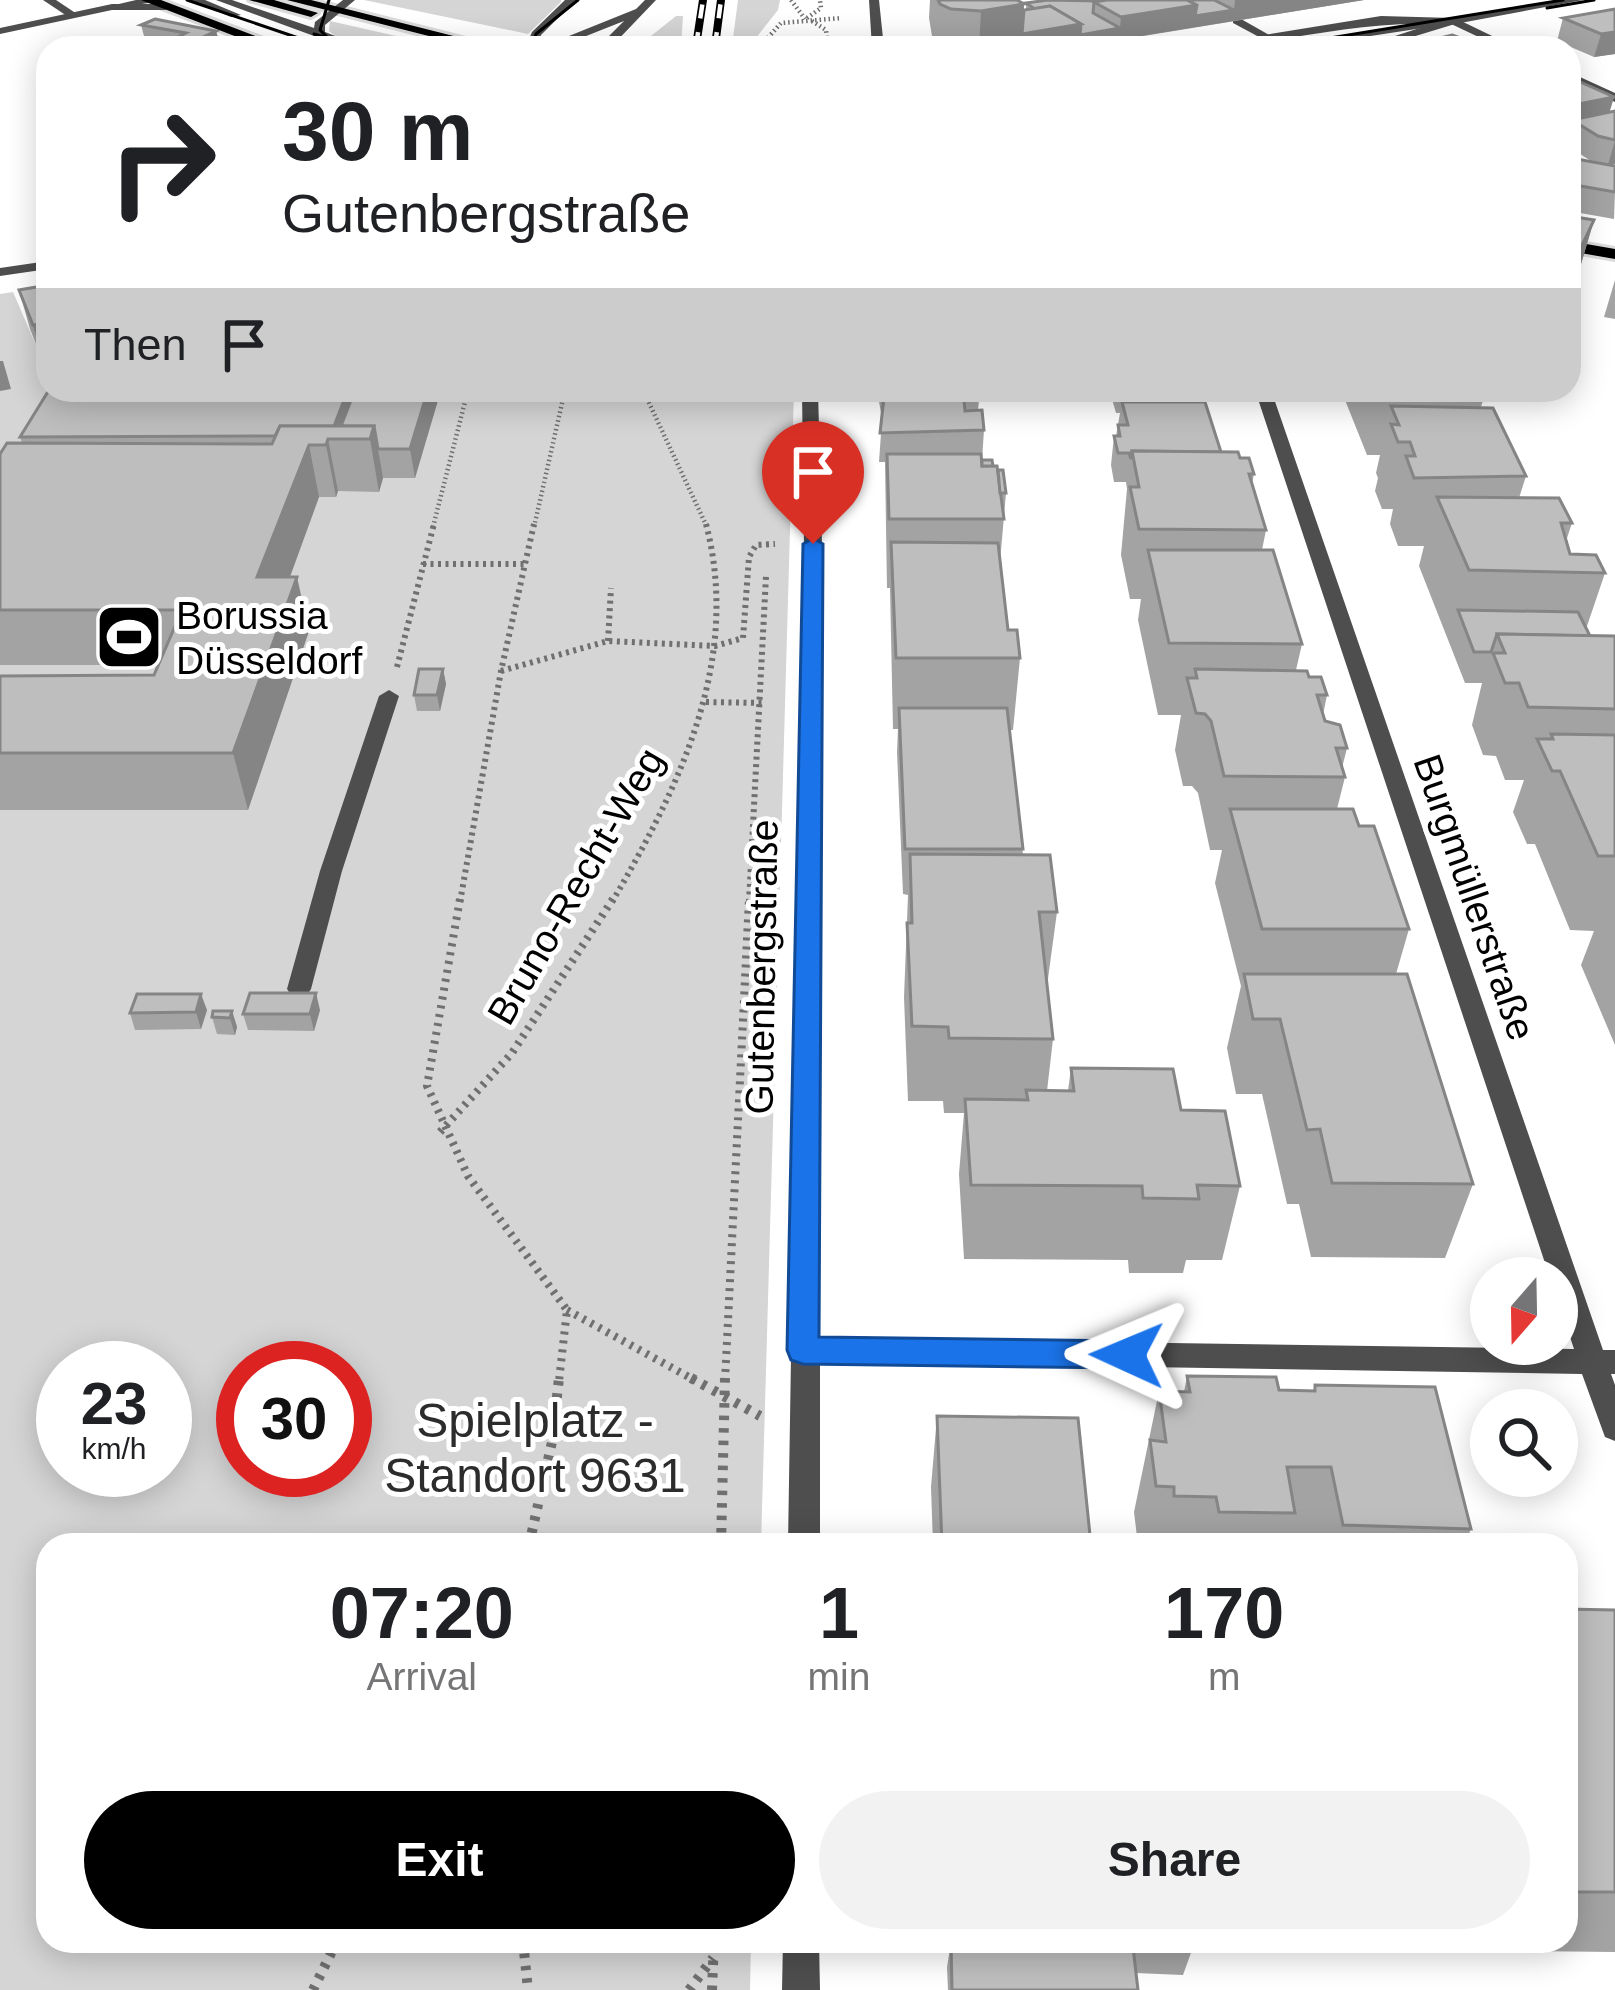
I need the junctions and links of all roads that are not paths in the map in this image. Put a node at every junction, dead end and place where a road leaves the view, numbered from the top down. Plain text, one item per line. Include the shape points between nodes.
1 (182, 0) edge
2 (195, 0) edge
3 (256, 0) edge
4 (294, 0) edge
5 (350, 0) edge
6 (571, 0) edge
7 (651, 0) edge
8 (874, 0) edge
9 (1527, 0) edge
10 (1578, 0) edge
11 (158, 2) edge
12 (52, 3) edge
13 (219, 4) edge
14 (1541, 6) junction
15 (71, 7) edge
16 (635, 12) junction
17 (330, 13) junction
18 (1237, 21) edge
19 (1454, 21) junction
20 (0, 28) edge
21 (248, 36) edge
22 (304, 36) edge
23 (320, 36) joint
24 (442, 36) edge
25 (535, 36) edge
26 (584, 36) edge
27 (614, 36) edge
28 (877, 36) edge
29 (1258, 36) edge
30 (1320, 36) edge
31 (1371, 36) edge
32 (1404, 36) edge
33 (1485, 36) edge
34 (1581, 82) edge
35 (1615, 98) edge
36 (1581, 248) edge
37 (1615, 254) edge
38 (36, 267) edge
39 (0, 272) edge
40 (810, 402) edge
41 (1267, 402) edge
42 (389, 696) road end
43 (299, 989) edge
44 (803, 1350) junction
45 (1603, 1362) edge
46 (1615, 1428) edge
47 (804, 1533) edge
48 (801, 1953) edge
49 (801, 1990) edge

1 - 13 street
2 - 13 street
3 - 17 main road
4 - 17 main road
5 - 17 street
6 - 25 street
7 - 16 street
8 - 28 street
9 - 14 street
10 - 14 street
11 - 15 street
11 - 21 main road
12 - 15 street
12 - 20 street
13 - 22 street
13 - 23 street
14 - 19 street
15 - 20 street
16 - 26 street
16 - 27 street
17 - 23 street
17 - 24 main road
18 - 29 street
19 - 30 street
19 - 31 street
19 - 32 street
19 - 33 street
34 - 35 street
36 - 37 main road
38 - 39 street
40 - 44 street, Gutenbergstraße
41 - 45 street, Burgmüllerstraße
42 - 43 street
44 - 45 street
44 - 47 street, Gutenbergstraße
45 - 46 street, Burgmüllerstraße
48 - 49 street

